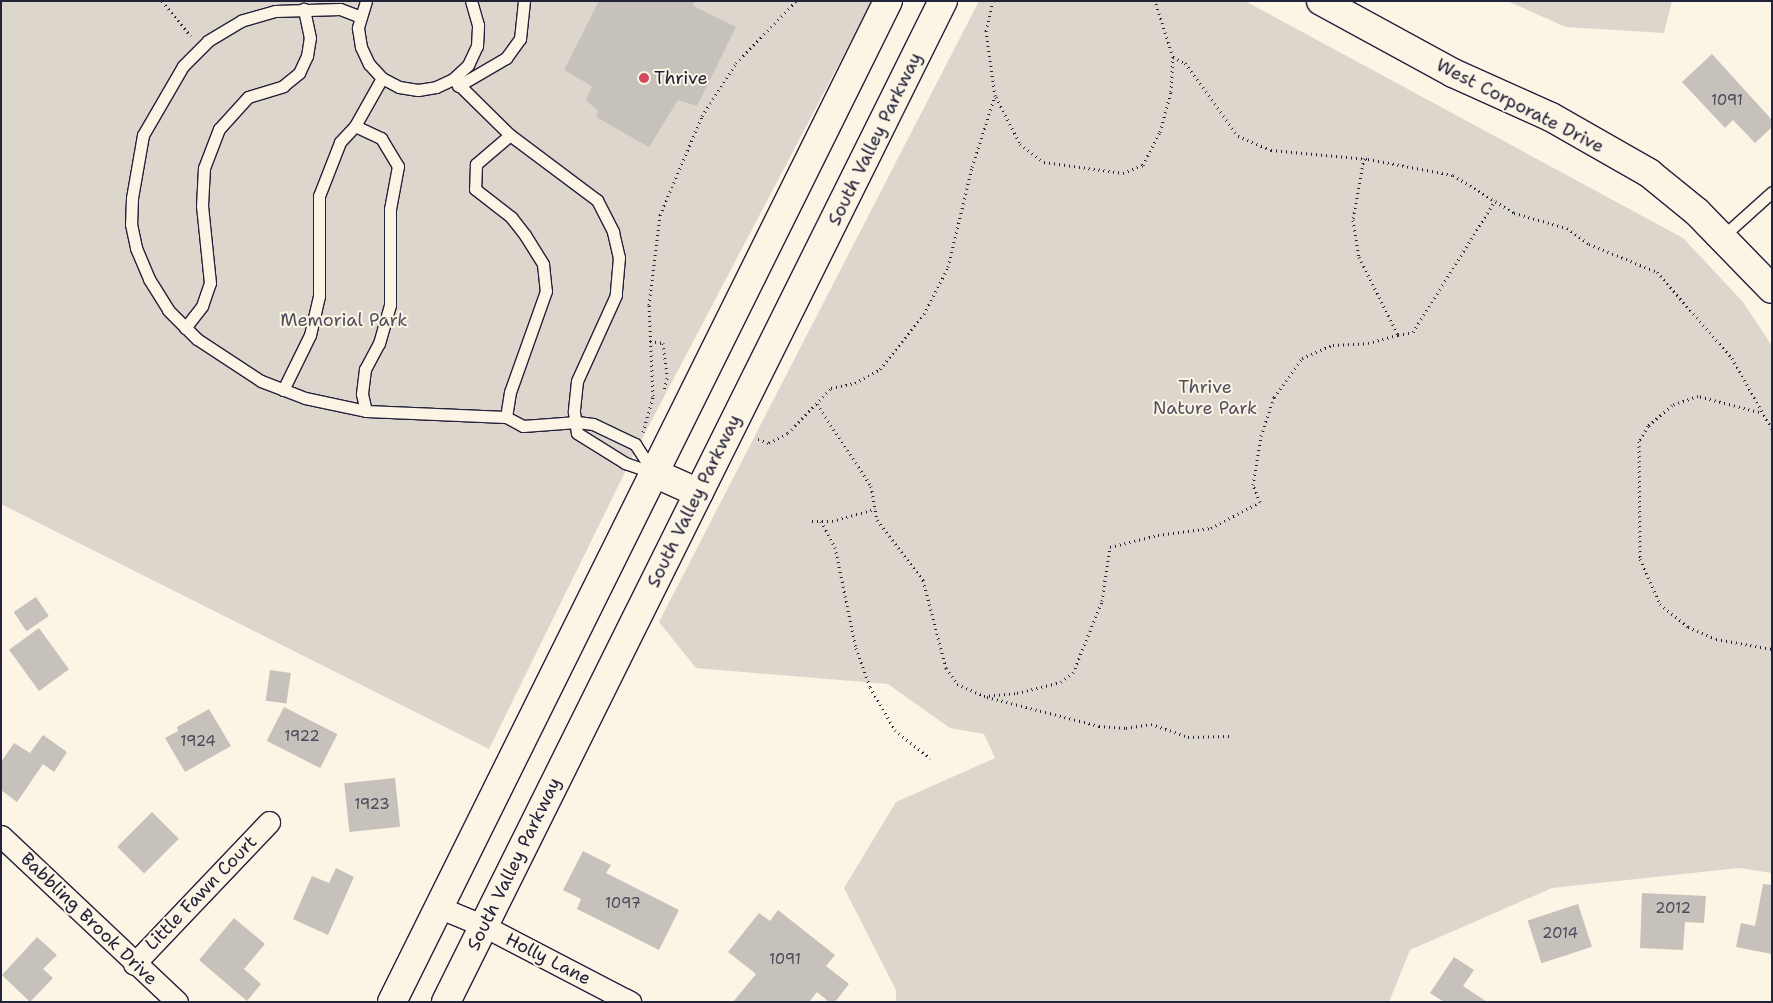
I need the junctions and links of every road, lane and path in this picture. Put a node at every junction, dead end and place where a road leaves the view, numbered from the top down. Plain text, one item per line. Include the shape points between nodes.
1 (162, 1) edge
2 (366, 1) edge
3 (471, 1) edge
4 (524, 1) edge
5 (796, 1) edge
6 (888, 1) edge
7 (943, 1) edge
8 (993, 1) edge
9 (1155, 1) edge
10 (1321, 1) edge
11 (304, 9) junction
12 (361, 16) junction
13 (201, 48) junction
14 (1173, 58) junction
15 (382, 78) junction
16 (456, 82) junction
17 (995, 96) junction
18 (355, 126) junction
19 (510, 135) junction
20 (1364, 158) junction
21 (1772, 192) edge
22 (1495, 201) junction
23 (1722, 237) junction
24 (1772, 289) edge
25 (185, 328) junction
26 (1398, 335) junction
27 (650, 341) junction
28 (284, 390) junction
29 (664, 391) dead end
30 (817, 404) junction
31 (366, 411) junction
32 (1760, 412) junction
33 (506, 417) junction
34 (577, 422) junction
35 (1772, 429) edge
36 (641, 437) dead end
37 (758, 438) dead end
38 (654, 473) junction
39 (699, 493) junction
40 (875, 509) junction
41 (812, 521) dead end
42 (821, 521) junction
43 (1772, 648) edge
44 (984, 696) junction
45 (1229, 736) dead end
46 (930, 758) dead end
47 (269, 822) dead end
48 (1, 836) edge
49 (438, 907) junction
50 (484, 926) junction
51 (134, 964) junction
52 (178, 1002) edge
53 (392, 1002) edge
54 (446, 1002) edge
55 (630, 1002) edge

1 - 13 path
2 - 12 lane
3 - 16 lane via 478,25 477,46
4 - 16 lane via 520,39 506,58
5 - 27 path via 736,63 702,116 680,165 660,215 652,267
6 - 38 main road
7 - 39 main road, South Valley Parkway
8 - 17 path via 986,31
9 - 14 path
10 - 23 main road, West Corporate Drive via 1453,73 1551,117 1649,173
11 - 12 lane via 340,9
11 - 13 lane via 275,11 241,21
11 - 25 lane via 310,38 307,56 299,73 283,86 248,97 219,128 204,168 202,206 210,283 202,306
12 - 15 lane via 361,47 369,64
13 - 25 lane via 183,66 143,135 132,198 131,224 136,248 168,310
14 - 17 path via 1168,105 1151,153 1143,165 1123,173 1044,162 1020,144
14 - 20 path via 1185,63 1238,136 1271,150
15 - 16 lane via 399,87 418,90
15 - 18 lane
16 - 19 lane
17 - 30 path via 981,136 948,267 924,314 880,369 855,383 831,388
18 - 28 lane via 340,142 319,196 319,296 310,335
18 - 31 lane via 381,138 398,166 390,209 390,305 380,343 365,369 362,394
19 - 33 lane via 476,164 475,189 511,217 526,235 543,264 546,291 510,392
19 - 34 lane via 597,200 613,232 619,257 616,295 577,381 574,412
20 - 22 path via 1453,175
20 - 26 path via 1353,220 1359,257
21 - 23 lane
22 - 26 path via 1413,332
22 - 32 path via 1514,213 1567,228 1590,244 1656,272 1732,358
23 - 24 main road, West Corporate Drive
25 - 28 lane via 261,381
26 - 44 path via 1368,343 1333,345 1302,358 1274,397 1261,436 1253,485 1260,502 1212,528 1158,535 1110,547 1102,601 1073,673 1061,682 1017,693
27 - 29 path via 663,343 667,378
27 - 36 path via 653,396
28 - 31 lane
30 - 37 path via 788,433 769,443
30 - 40 path via 871,486
31 - 33 lane
32 - 35 path
32 - 43 path via 1698,396 1672,405 1648,426 1639,441 1640,558 1660,604 1688,627 1716,639
33 - 34 lane via 523,426
34 - 38 lane via 592,424 635,444
34 - 38 lane via 577,433 587,441 625,464
38 - 39 main road
38 - 49 main road
39 - 50 main road, South Valley Parkway
40 - 42 path via 859,516
40 - 44 path via 877,520 923,580 946,668 957,684
41 - 42 path
42 - 46 path via 835,547 856,648 870,687 895,730
44 - 45 path via 1099,726 1126,728 1151,724 1188,737
47 - 51 street, Little Fawn Court
48 - 51 street, Babbling Brook Drive
49 - 50 street, Holly Lane
49 - 53 main road
50 - 54 main road, South Valley Parkway
50 - 55 street, Holly Lane
51 - 52 street, Babbling Brook Drive

